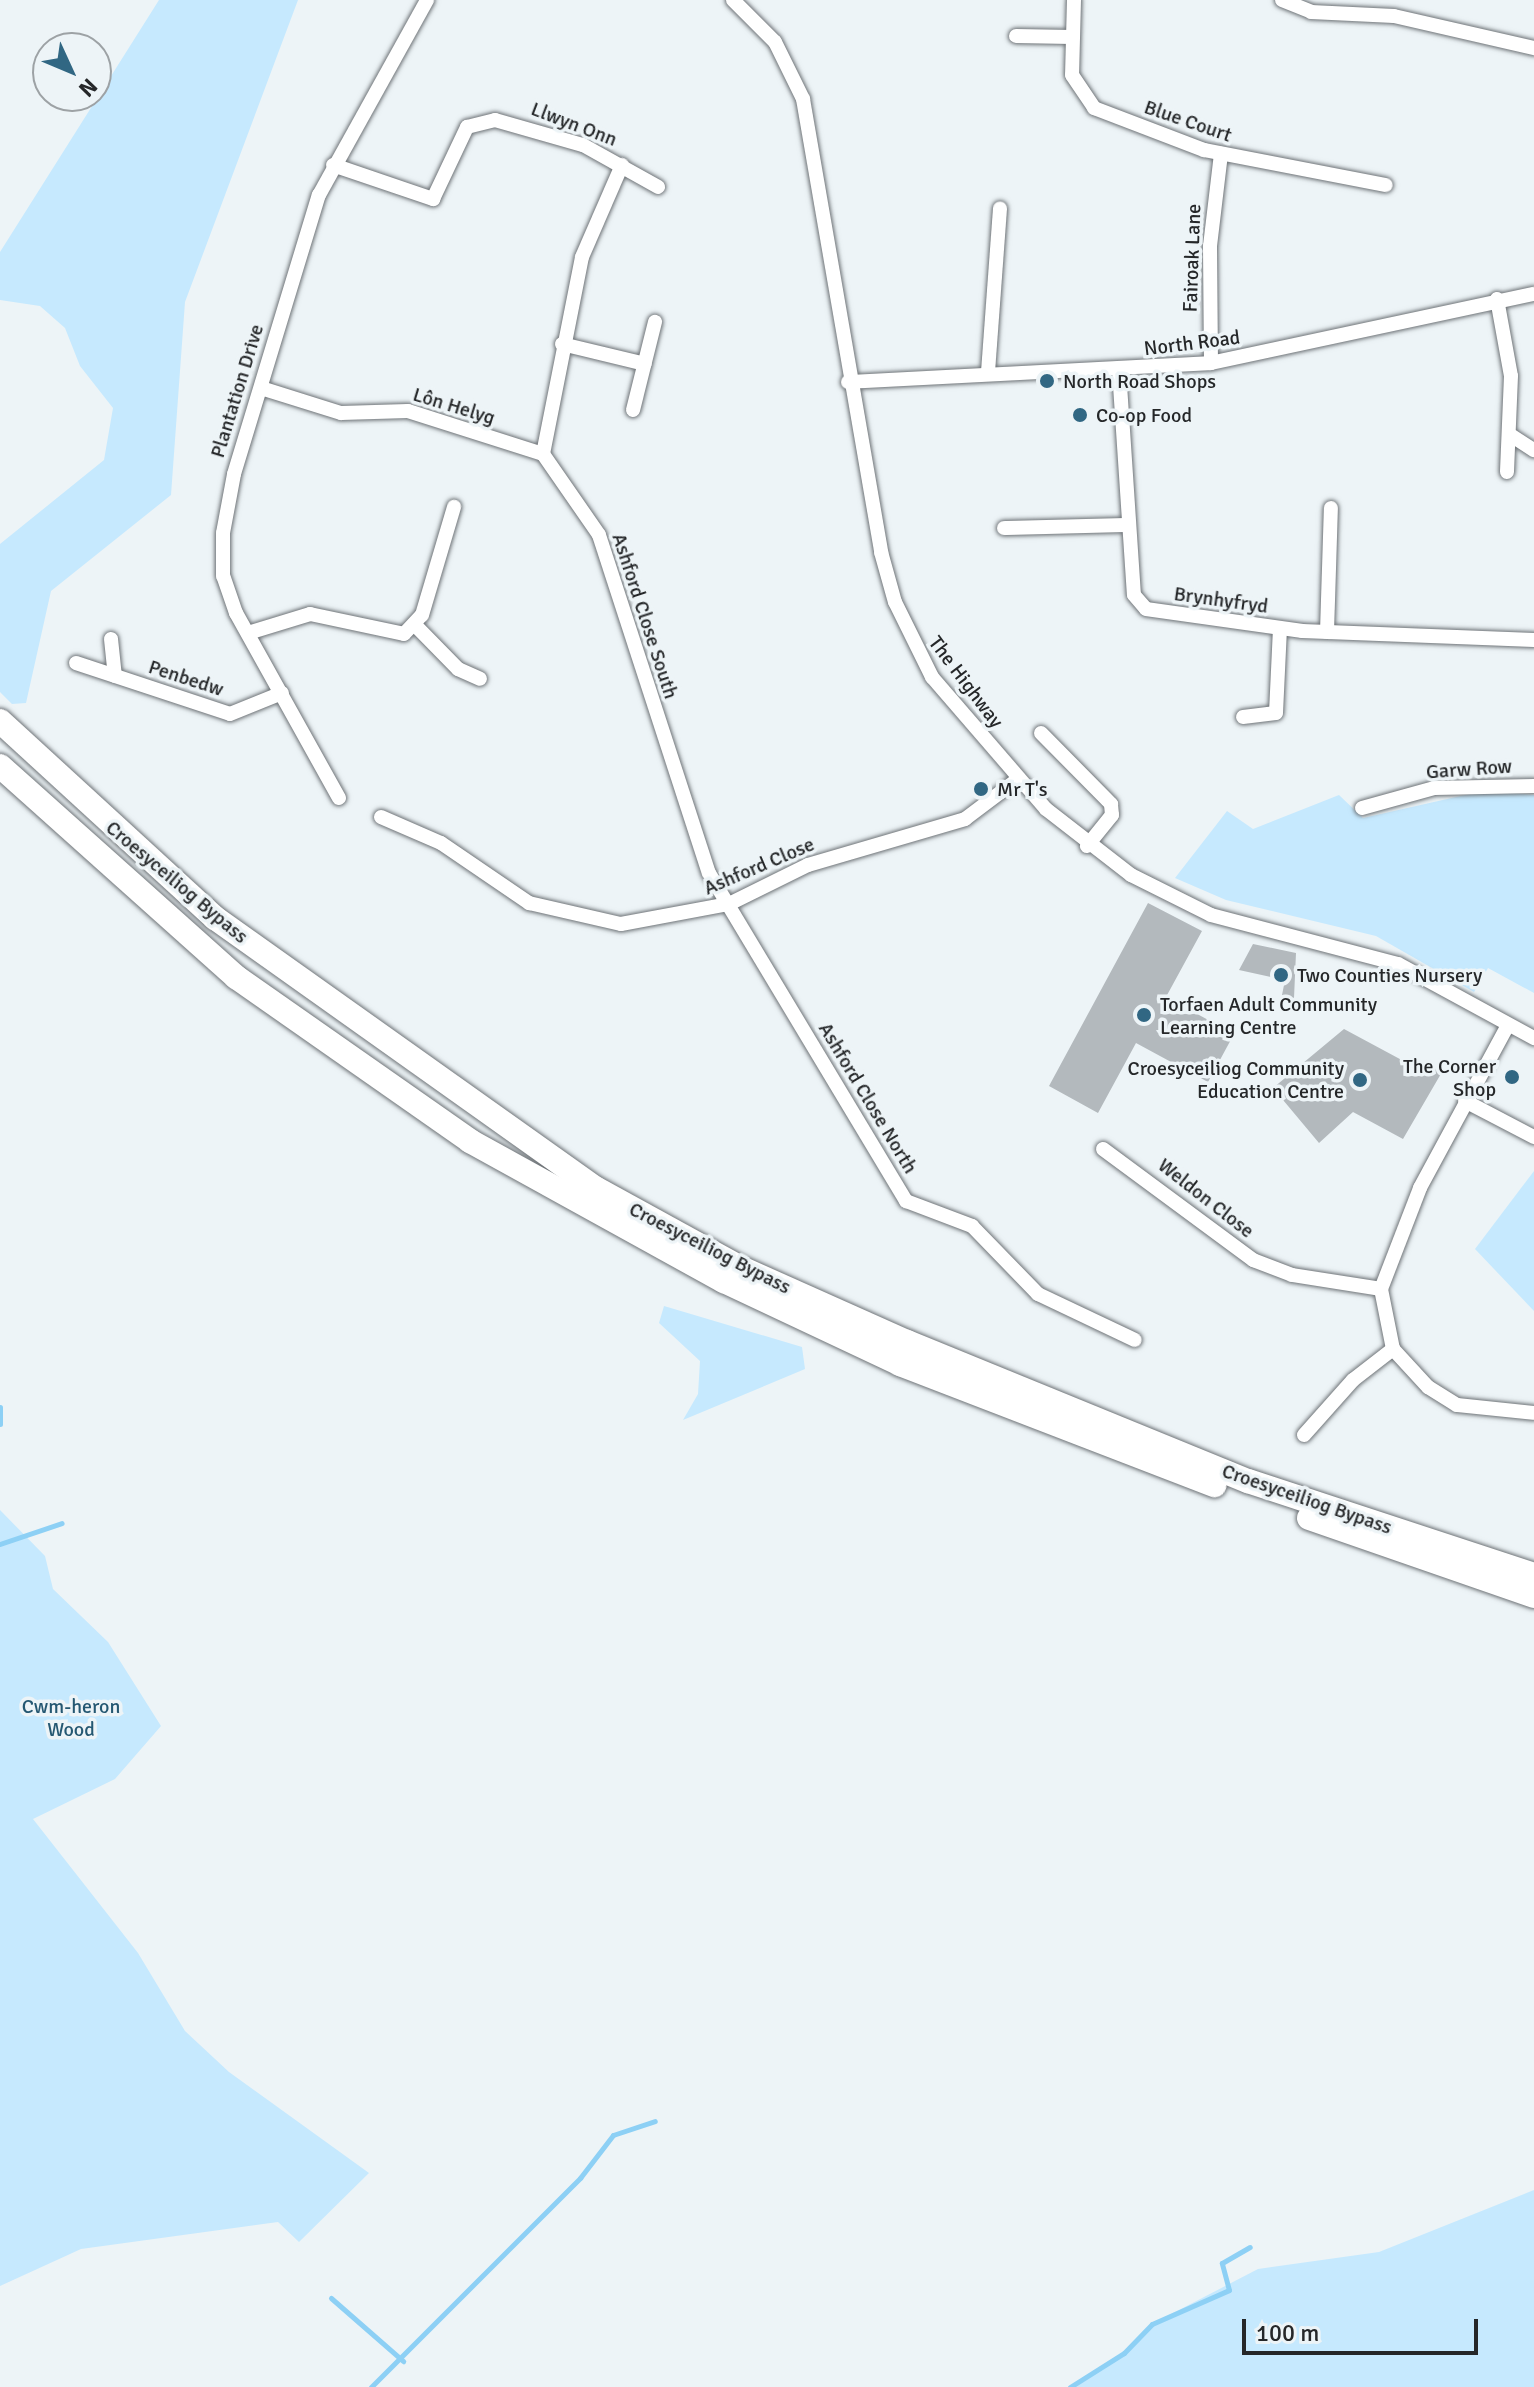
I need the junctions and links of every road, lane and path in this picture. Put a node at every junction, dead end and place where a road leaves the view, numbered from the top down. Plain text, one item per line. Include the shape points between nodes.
1 (427, 0) edge
2 (733, 0) edge
3 (1074, 0) edge
4 (1282, 0) edge
5 (1016, 36) dead end
6 (1072, 37) junction
7 (1534, 48) edge
8 (1221, 154) junction
9 (333, 165) junction
10 (622, 165) junction
11 (1386, 185) dead end
12 (658, 187) dead end
13 (1000, 208) dead end
14 (1534, 294) edge
15 (1497, 299) junction
16 (655, 322) dead end
17 (562, 344) junction
18 (1211, 363) junction
19 (645, 364) junction
20 (1119, 370) junction
21 (988, 372) junction
22 (848, 382) junction
23 (261, 388) junction
24 (633, 410) dead end
25 (1509, 434) junction
26 (1534, 450) edge
27 (543, 454) junction
28 (1507, 472) dead end
29 (454, 507) dead end
30 (1331, 508) dead end
31 (1128, 525) junction
32 (1004, 528) dead end
33 (414, 624) junction
34 (1280, 629) junction
35 (1327, 632) junction
36 (248, 633) junction
37 (111, 639) dead end
38 (1534, 640) edge
39 (76, 663) dead end
40 (115, 676) junction
41 (480, 679) dead end
42 (282, 693) junction
43 (1243, 717) dead end
44 (0, 721) edge
45 (1041, 733) dead end
46 (0, 766) edge
47 (1018, 779) junction
48 (1534, 786) edge
49 (339, 798) dead end
50 (1362, 808) dead end
51 (381, 817) dead end
52 (1087, 846) junction
53 (729, 904) junction
54 (1508, 1025) junction
55 (1534, 1038) edge
56 (1465, 1101) junction
57 (1534, 1137) edge
58 (1103, 1149) dead end
59 (1381, 1289) junction
60 (1135, 1340) dead end
61 (1393, 1349) junction
62 (1534, 1413) edge
63 (1304, 1435) dead end
64 (1534, 1575) edge
65 (1534, 1596) edge

1 - 9 street, Plantation Drive
2 - 22 street, The Highway via 775,42 803,99
3 - 6 street, Blue Court
4 - 7 street via 1311,12 1394,16
5 - 6 street
6 - 8 street, Blue Court via 1072,75 1082,100
8 - 11 street, Blue Court
8 - 18 street, Fairoak Lane via 1210,246
9 - 10 street, Llwyn Onn via 433,199 467,127 484,119 523,124
9 - 23 street, Plantation Drive via 308,222
10 - 12 street, Llwyn Onn
10 - 17 street via 594,217
13 - 21 street
14 - 15 street, North Road
15 - 18 street, North Road
15 - 25 street via 1510,359
16 - 19 street
17 - 19 street
17 - 27 street
18 - 20 street, North Road
19 - 24 street
20 - 21 street, North Road
20 - 31 street, Brynhyfryd
21 - 22 street, North Road
22 - 47 street, The Highway via 881,552 912,644
23 - 27 street, Lôn Helyg via 341,413 408,411
23 - 36 street, Plantation Drive via 223,533 223,576
25 - 26 street
25 - 28 street
27 - 53 street, Ashford Close South via 599,535 699,848
29 - 33 street
30 - 35 street
31 - 32 street
31 - 34 street, Brynhyfryd via 1134,595 1146,609
33 - 36 street via 404,634 310,614
33 - 41 street via 458,669
34 - 35 street, Brynhyfryd
34 - 43 street via 1276,713
35 - 38 street, Brynhyfryd
36 - 42 street, Plantation Drive
37 - 40 street
39 - 40 street, Penbedw
40 - 42 street, Penbedw via 230,714
42 - 49 street, Plantation Drive
44 - 64 highway, Croesyceiliog Bypass via 215,918 609,1196 739,1267 907,1342 1248,1481
45 - 52 street via 1111,804 1112,815
46 - 65 highway, Croesyceiliog Bypass via 137,893 350,1063 470,1141 724,1281 900,1364 1239,1494
47 - 52 street, The Highway
47 - 53 street, Ashford Close via 965,819 808,865
48 - 50 street, Garw Row via 1434,788
51 - 53 street, Ashford Close via 441,843 529,903 567,916 621,924
52 - 54 street, The Highway via 1175,900 1398,964
53 - 60 street, Ashford Close North via 906,1201 972,1226 1038,1294
54 - 55 street, The Highway
54 - 56 street
56 - 57 street
56 - 59 street via 1398,1235
58 - 59 street, Weldon Close via 1253,1260 1292,1275
59 - 61 street
61 - 62 street via 1457,1405
61 - 63 street via 1353,1380

